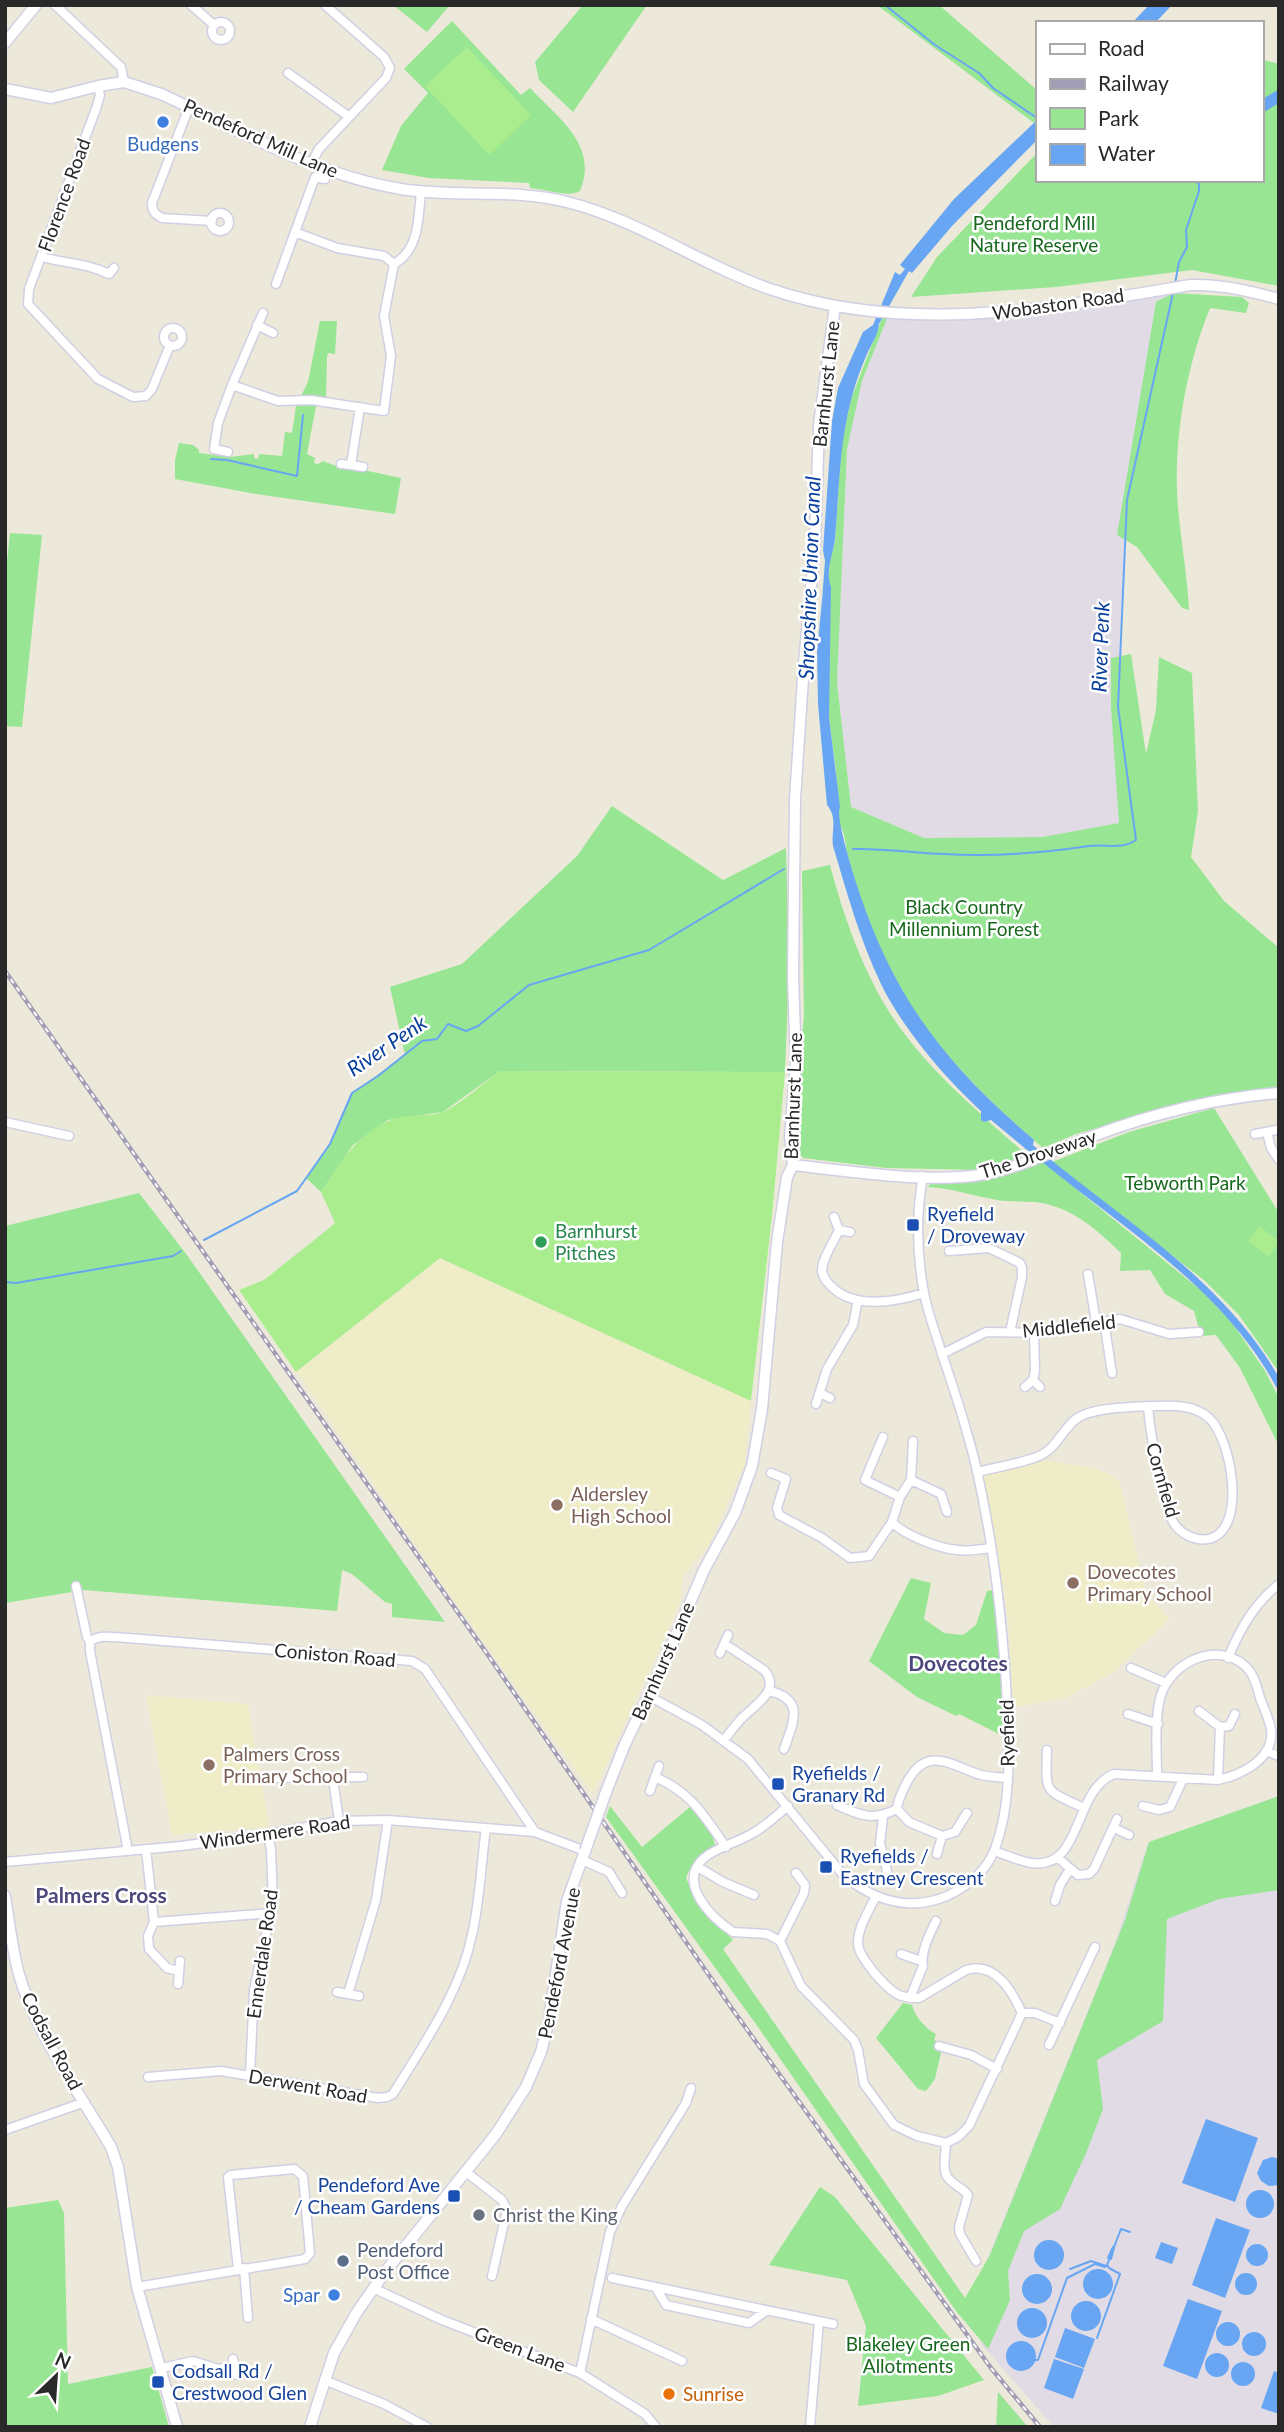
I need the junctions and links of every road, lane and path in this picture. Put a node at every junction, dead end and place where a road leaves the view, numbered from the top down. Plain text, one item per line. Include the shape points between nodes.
1 (36, 5) edge
2 (55, 5) edge
3 (191, 5) edge
4 (324, 5) edge
5 (214, 25) dead end
6 (5, 43) edge
7 (288, 73) dead end
8 (124, 82) junction
9 (98, 86) junction
10 (5, 89) edge
11 (189, 107) junction
12 (348, 116) junction
13 (311, 164) junction
14 (325, 179) dead end
15 (421, 192) junction
16 (212, 221) dead end
17 (295, 232) junction
18 (42, 257) junction
19 (394, 264) junction
20 (111, 275) dead end
21 (276, 284) dead end
22 (1279, 299) edge
23 (835, 306) junction
24 (263, 313) dead end
25 (257, 325) junction
26 (273, 333) dead end
27 (170, 345) dead end
28 (232, 385) junction
29 (360, 407) junction
30 (384, 411) junction
31 (394, 413) dead end
32 (204, 448) dead end
33 (214, 449) junction
34 (228, 452) dead end
35 (341, 464) dead end
36 (351, 465) junction
37 (363, 467) dead end
38 (1279, 1093) edge
39 (5, 1122) edge
40 (1255, 1134) dead end
41 (69, 1136) dead end
42 (1279, 1160) edge
43 (793, 1164) junction
44 (923, 1176) junction
45 (834, 1217) dead end
46 (839, 1230) junction
47 (849, 1232) dead end
48 (963, 1250) junction
49 (949, 1251) dead end
50 (965, 1260) dead end
51 (1088, 1273) dead end
52 (924, 1293) junction
53 (858, 1300) junction
54 (1100, 1322) junction
55 (1010, 1332) junction
56 (1199, 1332) dead end
57 (1034, 1333) junction
58 (942, 1354) junction
59 (1112, 1373) dead end
60 (1033, 1380) junction
61 (1025, 1387) dead end
62 (1040, 1387) dead end
63 (820, 1393) junction
64 (830, 1398) dead end
65 (816, 1404) dead end
66 (1148, 1406) junction
67 (883, 1437) dead end
68 (913, 1441) dead end
69 (977, 1472) junction
70 (771, 1473) dead end
71 (911, 1480) junction
72 (900, 1497) junction
73 (947, 1512) dead end
74 (892, 1522) junction
75 (991, 1548) junction
76 (1279, 1584) edge
77 (76, 1586) dead end
78 (728, 1635) dead end
79 (90, 1642) junction
80 (725, 1644) junction
81 (719, 1653) dead end
82 (1228, 1658) junction
83 (1131, 1668) dead end
84 (1166, 1683) junction
85 (769, 1691) junction
86 (649, 1696) junction
87 (1199, 1711) dead end
88 (1128, 1714) dead end
89 (1235, 1714) dead end
90 (1158, 1724) junction
91 (1220, 1727) junction
92 (724, 1740) junction
93 (784, 1749) dead end
94 (1047, 1750) dead end
95 (1266, 1751) junction
96 (1279, 1756) edge
97 (659, 1766) dead end
98 (1157, 1775) junction
99 (655, 1776) junction
100 (363, 1777) dead end
101 (273, 1778) dead end
102 (1008, 1778) junction
103 (332, 1779) junction
104 (1183, 1779) junction
105 (1217, 1780) junction
106 (650, 1791) dead end
107 (837, 1805) dead end
108 (1147, 1805) dead end
109 (788, 1806) junction
110 (1084, 1808) junction
111 (898, 1809) junction
112 (968, 1814) dead end
113 (883, 1816) junction
114 (1117, 1819) dead end
115 (339, 1821) junction
116 (388, 1821) junction
117 (486, 1828) junction
118 (1114, 1828) junction
119 (535, 1832) junction
120 (268, 1834) junction
121 (1129, 1835) dead end
122 (942, 1836) junction
123 (726, 1847) junction
124 (146, 1849) junction
125 (128, 1851) junction
126 (994, 1851) junction
127 (937, 1854) dead end
128 (583, 1855) junction
129 (1058, 1858) junction
130 (5, 1862) edge
131 (698, 1867) junction
132 (1070, 1870) junction
133 (796, 1872) dead end
134 (883, 1882) dead end
135 (622, 1893) dead end
136 (754, 1895) dead end
137 (5, 1896) edge
138 (876, 1896) junction
139 (1055, 1901) dead end
140 (272, 1913) junction
141 (936, 1921) dead end
142 (154, 1922) junction
143 (780, 1941) junction
144 (1095, 1947) dead end
145 (901, 1954) dead end
146 (921, 1961) junction
147 (178, 1984) dead end
148 (337, 1992) dead end
149 (348, 1994) junction
150 (359, 1996) dead end
151 (910, 1998) junction
152 (1022, 2013) junction
153 (1060, 2023) junction
154 (1049, 2045) dead end
155 (939, 2046) dead end
156 (998, 2069) junction
157 (250, 2075) junction
158 (148, 2077) dead end
159 (691, 2088) dead end
160 (85, 2102) junction
161 (5, 2130) edge
162 (946, 2143) junction
163 (466, 2172) junction
164 (976, 2260) dead end
165 (241, 2268) junction
166 (492, 2276) dead end
167 (612, 2278) dead end
168 (137, 2287) junction
169 (373, 2288) junction
170 (656, 2288) junction
171 (766, 2311) junction
172 (248, 2318) dead end
173 (591, 2319) junction
174 (819, 2322) junction
175 (833, 2324) dead end
176 (682, 2361) dead end
177 (235, 2366) dead end
178 (162, 2368) junction
179 (580, 2373) junction
180 (324, 2381) junction
181 (177, 2427) edge
182 (310, 2427) edge
183 (427, 2427) edge
184 (656, 2427) edge
185 (810, 2427) edge

1 - 6 street
2 - 8 street via 121,67
3 - 5 street
4 - 12 street via 384,57 390,68 386,78
7 - 12 street
8 - 9 street, Pendeford Mill Lane
8 - 11 street, Pendeford Mill Lane
9 - 10 street, Pendeford Mill Lane via 51,97
9 - 18 street, Florence Road via 97,106
11 - 13 street, Pendeford Mill Lane
11 - 16 street via 152,209 162,218
12 - 13 street
13 - 15 street, Pendeford Mill Lane via 359,180
14 - 17 street via 311,176
15 - 19 street via 415,239
15 - 23 street, Pendeford Mill Lane via 524,194 569,202 758,285
17 - 19 street via 337,248 384,256
17 - 21 street
18 - 20 street via 88,265
18 - 27 street, Florence Road via 28,304 99,379 142,397 152,389
19 - 30 street via 384,316 391,356
22 - 23 street, Wobaston Road via 1210,284 1004,313 962,315
23 - 43 street, Barnhurst Lane via 819,425 815,544 795,799
24 - 25 street
25 - 26 street
25 - 28 street
28 - 29 street via 278,401
28 - 33 street
29 - 30 street
29 - 36 street
30 - 31 street
32 - 33 street
33 - 34 street
35 - 36 street
36 - 37 street
38 - 44 street, The Droveway via 1164,1113 1030,1161 973,1176
39 - 41 street
40 - 42 street via 1272,1131 1271,1148
43 - 44 street, The Droveway
43 - 86 street, Barnhurst Lane via 777,1242 762,1409 752,1466 735,1513 700,1579
44 - 52 street, Ryefield via 919,1248
45 - 46 street
46 - 47 street
46 - 53 street via 824,1262 824,1277 835,1290
48 - 49 street
48 - 50 street
48 - 55 street via 989,1248 1020,1263 1022,1277
51 - 54 street
52 - 53 street via 884,1301
52 - 58 street, Ryefield
53 - 63 street via 853,1325 827,1369
54 - 56 street, Middlefield via 1131,1321 1170,1335
54 - 57 street, Middlefield
54 - 59 street
55 - 57 street, Middlefield
55 - 58 street, Middlefield via 984,1332
57 - 60 street
58 - 69 street, Ryefield
60 - 61 street
60 - 62 street
63 - 64 street
63 - 65 street
66 - 66 street, Cornfield via 1192,1408 1211,1419 1223,1440 1233,1508 1218,1535 1194,1538 1171,1519 1150,1438
66 - 69 street, Cornfield via 1082,1416 1040,1456
67 - 72 street via 865,1480
68 - 71 street
69 - 75 street, Ryefield
70 - 74 street via 786,1479 779,1515 850,1558 872,1553
71 - 72 street
71 - 73 street via 941,1493
72 - 74 street
74 - 75 street via 943,1548
75 - 102 street, Ryefield via 1000,1595
76 - 82 street via 1246,1620
77 - 79 street
78 - 80 street
79 - 119 street, Coniston Road via 96,1637 128,1638 412,1661 425,1669
79 - 125 street
80 - 81 street
80 - 85 street via 764,1670 770,1680
82 - 84 street via 1213,1655 1190,1661
82 - 95 street via 1242,1663 1254,1680 1271,1730
83 - 84 street
84 - 90 street
85 - 92 street
85 - 93 street via 785,1696 794,1708
86 - 92 street, Ryefield
86 - 128 street, Barnhurst Lane, bridge via 625,1744
87 - 91 street
88 - 90 street
89 - 91 street via 1229,1726
90 - 98 street
91 - 105 street
92 - 109 street, Ryefield via 748,1759
94 - 110 street via 1046,1784
95 - 96 street
95 - 105 street via 1248,1768
97 - 99 street
98 - 104 street
98 - 110 street via 1107,1776
99 - 106 street
99 - 123 street via 690,1798
100 - 103 street
101 - 103 street
102 - 111 street via 980,1774 947,1760 927,1763 910,1776
102 - 126 street, Ryefield
103 - 115 street
104 - 105 street
104 - 108 street via 1170,1807 1159,1810
107 - 113 street via 859,1815
109 - 123 street via 755,1833
109 - 138 street, Ryefield via 844,1876
110 - 129 street via 1069,1846
111 - 113 street
111 - 122 street via 907,1827
112 - 122 street via 955,1832
113 - 134 street via 880,1843 887,1859
114 - 118 street
115 - 116 street, Windermere Road
115 - 120 street, Windermere Road
116 - 117 street, Windermere Road
116 - 149 street via 376,1900
117 - 119 street, Windermere Road
117 - 157 street, Derwent Road via 465,1959 438,2020 393,2094 378,2098
118 - 121 street
118 - 132 street via 1089,1874
119 - 128 street, Windermere Road
120 - 124 street, Windermere Road
120 - 140 street, Ennerdale Road
122 - 127 street
123 - 131 street via 707,1856
124 - 125 street, Windermere Road
124 - 142 street
125 - 130 street, Windermere Road
126 - 129 street via 1033,1864
126 - 138 street, Ryefield via 975,1880 933,1902 911,1904
128 - 135 street, Windermere Road via 609,1872
128 - 163 street, Pendeford Avenue via 567,1901 541,2052 510,2114
129 - 132 street
131 - 136 street
131 - 143 street via 693,1887 726,1927 733,1932 767,1934
132 - 139 street
133 - 143 street via 805,1885 804,1893
137 - 160 street, Codsall Road via 24,1989
138 - 151 street via 862,1927 859,1950 887,1985
140 - 142 street
140 - 157 street, Ennerdale Road via 254,1990
141 - 146 street
142 - 147 street via 149,1949 167,1968 180,1966
143 - 162 street via 801,1986 854,2040 864,2084 887,2117 894,2125
144 - 153 street
145 - 146 street
146 - 151 street
148 - 149 street
149 - 150 street
151 - 152 street via 928,1995 975,1967 998,1976
152 - 153 street
152 - 156 street
153 - 154 street
155 - 156 street
156 - 162 street via 969,2126
157 - 158 street, Derwent Road via 221,2071
159 - 173 street via 610,2232
160 - 161 street
160 - 168 street, Codsall Road via 118,2167
162 - 164 street via 948,2179 968,2195 960,2234
163 - 166 street via 502,2200 507,2210
163 - 169 street, Pendeford Avenue
165 - 165 street via 299,2261 310,2253 303,2176 298,2171 228,2177
165 - 168 street
165 - 172 street
167 - 170 street
168 - 178 street, Codsall Road
169 - 179 street, Green Lane
169 - 180 street, Pendeford Avenue via 341,2340
170 - 171 street
170 - 171 street via 666,2305 749,2323
171 - 174 street
173 - 176 street
173 - 179 street
174 - 175 street
174 - 185 street
177 - 178 street via 219,2369 193,2361
178 - 181 street, Codsall Road
179 - 184 street, Green Lane via 645,2414
180 - 182 street, Pendeford Avenue
180 - 183 street

